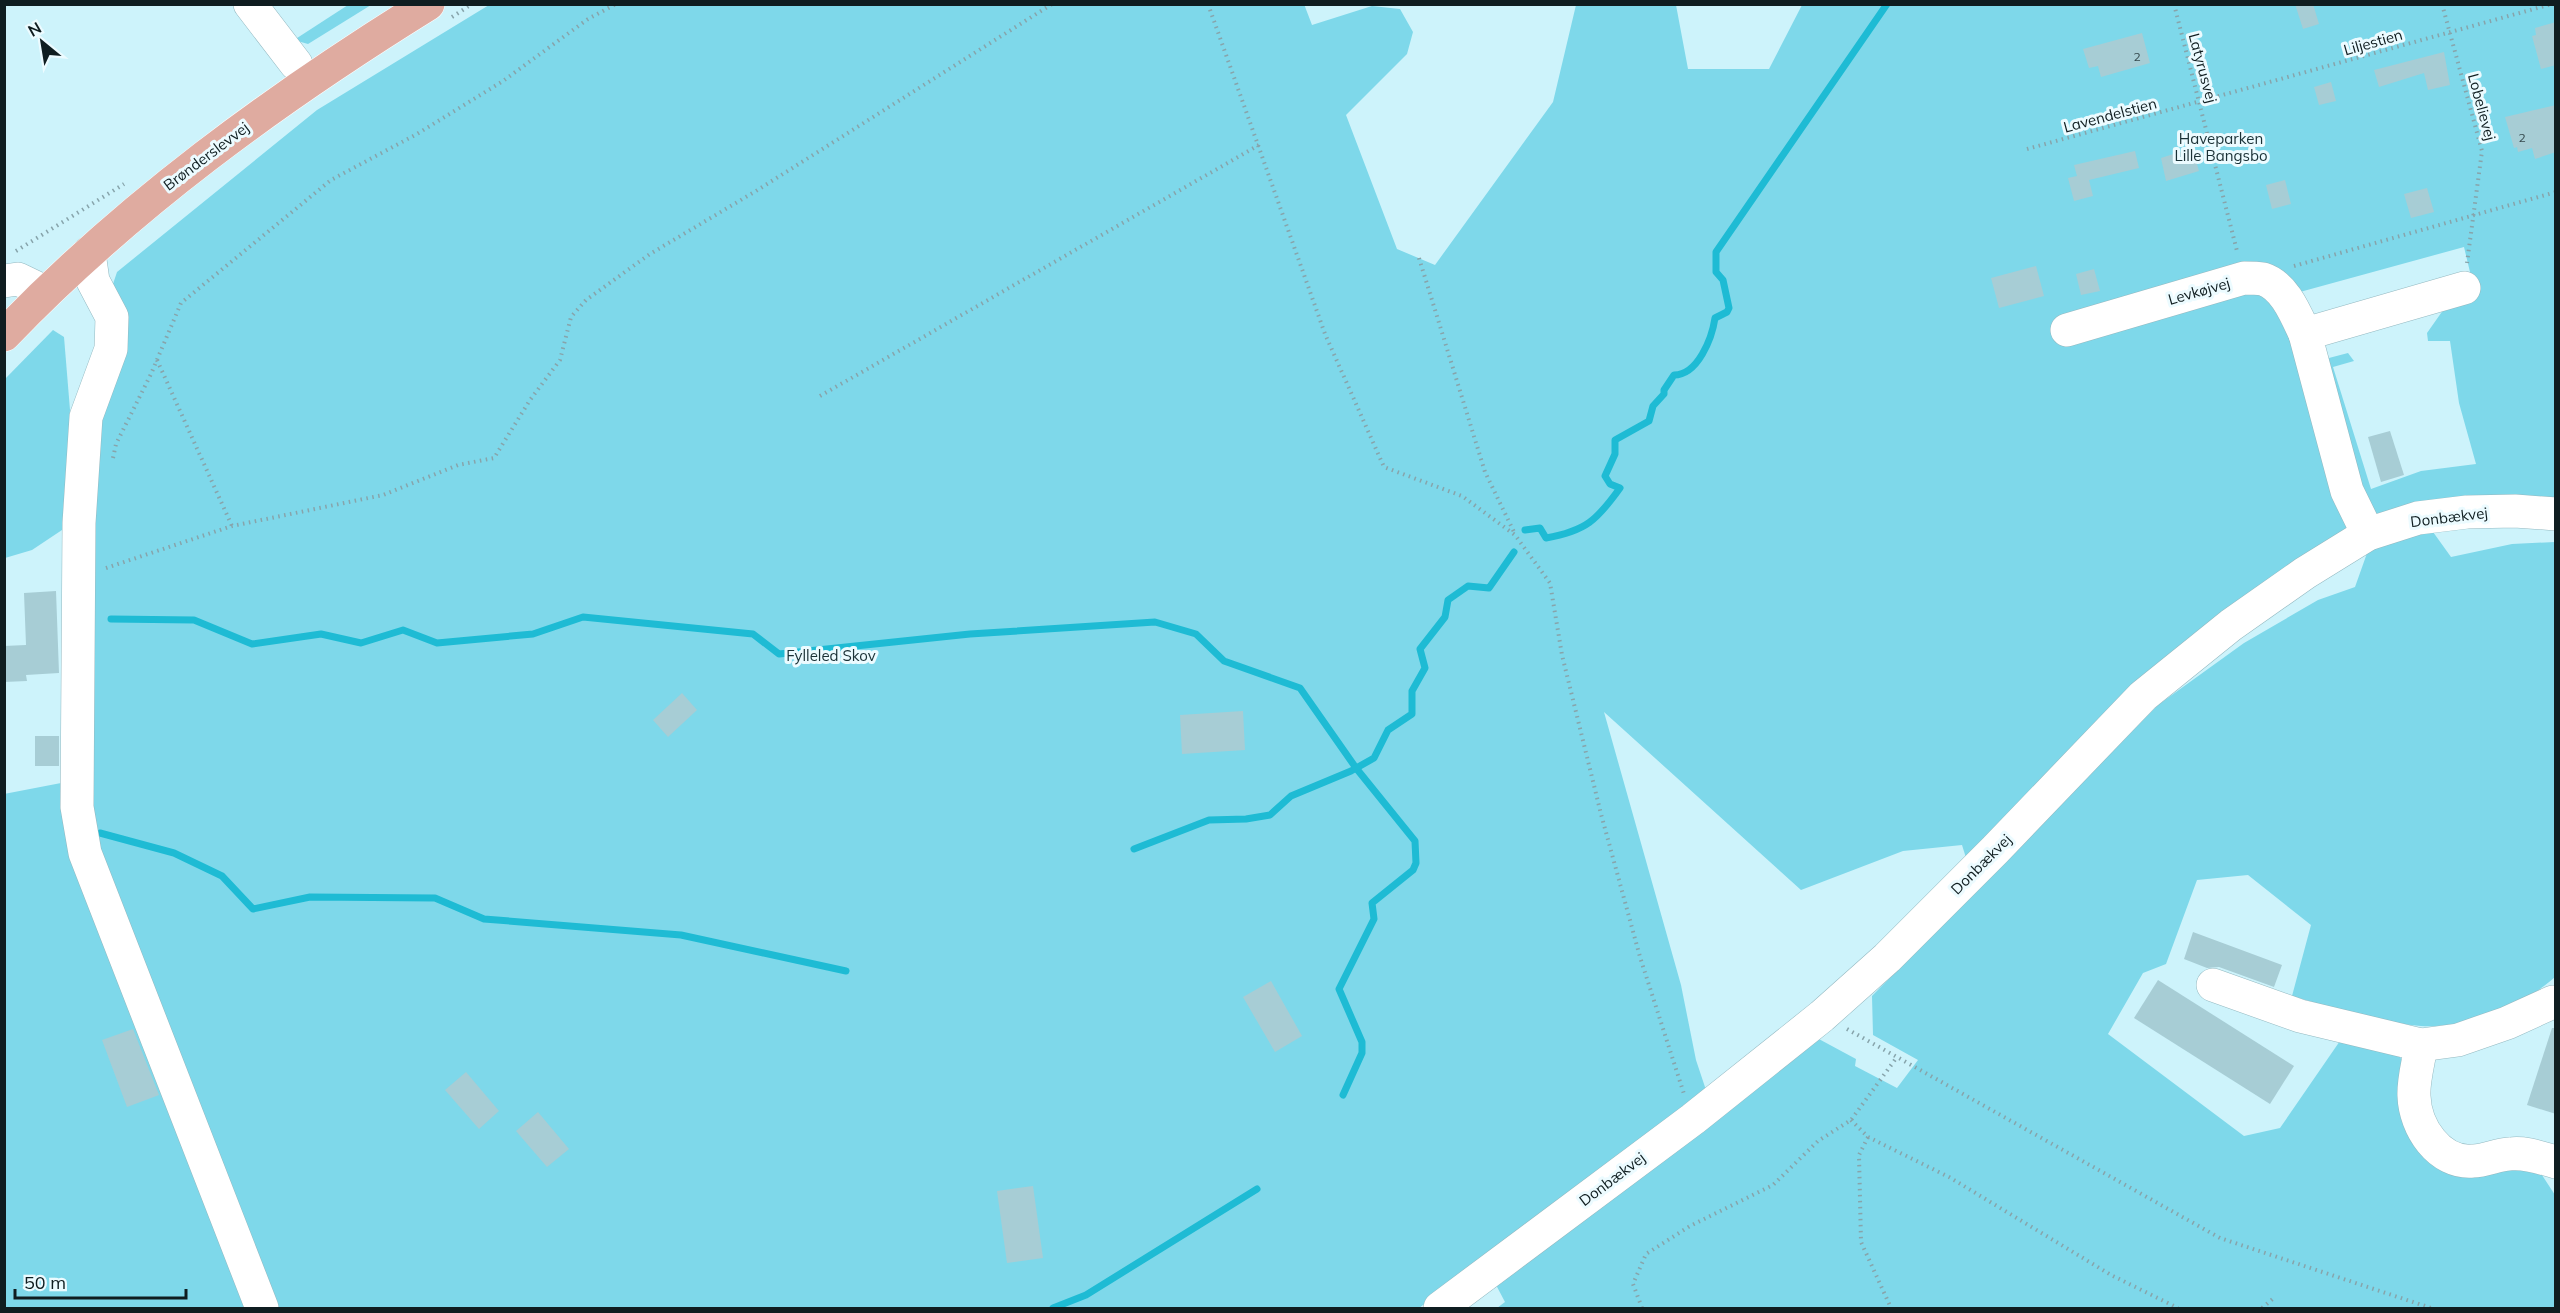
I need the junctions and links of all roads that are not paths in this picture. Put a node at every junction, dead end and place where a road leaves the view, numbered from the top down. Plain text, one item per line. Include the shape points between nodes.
1 (250, 4) edge
2 (428, 4) edge
3 (296, 64) dead end
4 (89, 253) junction
5 (4, 281) edge
6 (2464, 288) road end
7 (45, 292) junction
8 (2067, 330) dead end
9 (2305, 334) junction
10 (4, 335) edge
11 (2556, 514) edge
12 (2368, 534) junction
13 (2213, 985) dead end
14 (2555, 1002) edge
15 (2421, 1045) junction
16 (2556, 1162) edge
17 (262, 1308) edge
18 (1440, 1308) edge

1 - 3 street
2 - 4 main road, Brønderslevvej via 249,123 166,185
4 - 7 main road, Brønderslevvej
4 - 17 street via 93,281 112,317 111,349 86,417 79,523 77,807 85,853
5 - 7 street via 18,279
6 - 9 street
7 - 10 main road, Brønderslevvej
8 - 9 street, Levkøjvej via 2253,278 2275,286 2292,306
9 - 12 street via 2347,492
11 - 12 street, Donbækvej via 2467,512 2418,518
12 - 18 street, Donbækvej via 2231,625 2143,696 1887,958 1822,1016 1693,1119
13 - 15 street via 2300,1016
14 - 15 street via 2458,1040
15 - 16 street via 2414,1096 2419,1121 2431,1141 2450,1157 2472,1162 2510,1154

